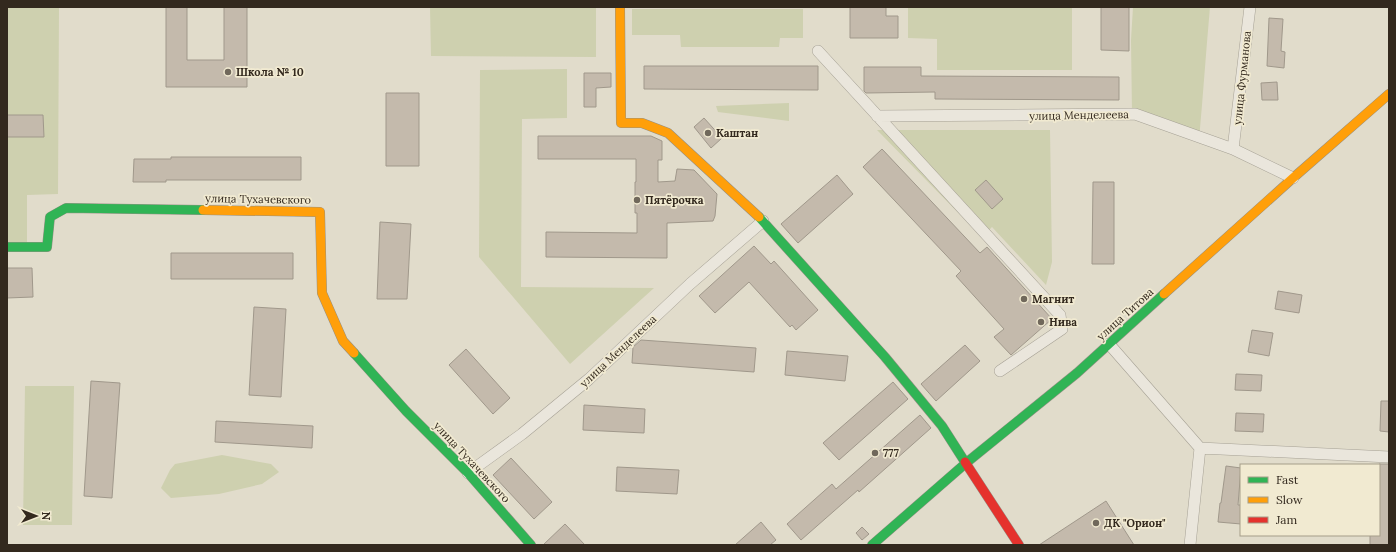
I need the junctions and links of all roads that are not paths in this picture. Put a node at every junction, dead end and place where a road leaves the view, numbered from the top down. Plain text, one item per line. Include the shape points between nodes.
1 (620, 7) edge
2 (1250, 7) edge
3 (818, 51) dead end
4 (1389, 94) edge
5 (877, 116) junction
6 (1234, 149) junction
7 (1293, 178) junction
8 (763, 221) junction
9 (7, 247) edge
10 (1109, 344) junction
11 (1000, 371) dead end
12 (1200, 448) junction
13 (1389, 457) edge
14 (966, 463) junction
15 (468, 473) junction
16 (531, 545) edge
17 (872, 545) edge
18 (1019, 545) edge
19 (1190, 545) edge

1 - 8 street via 621,123 642,123 668,133
2 - 6 street, улица Фурманова
3 - 5 street
4 - 7 street, улица Титова
5 - 6 street, улица Менделеева via 1135,114
5 - 11 street via 1060,315 1062,329
6 - 7 street, улица Менделеева
7 - 10 street, улица Титова
8 - 14 street via 885,357 942,426
8 - 15 street, улица Менделеева via 690,284 589,379 522,434
9 - 15 street, улица Тухачевского via 47,247 50,217 66,208 320,212 322,292 343,342 406,411
10 - 12 street
10 - 14 street, улица Титова
12 - 13 street
12 - 19 street
14 - 17 street, улица Титова
14 - 18 street
15 - 16 street, улица Тухачевского

